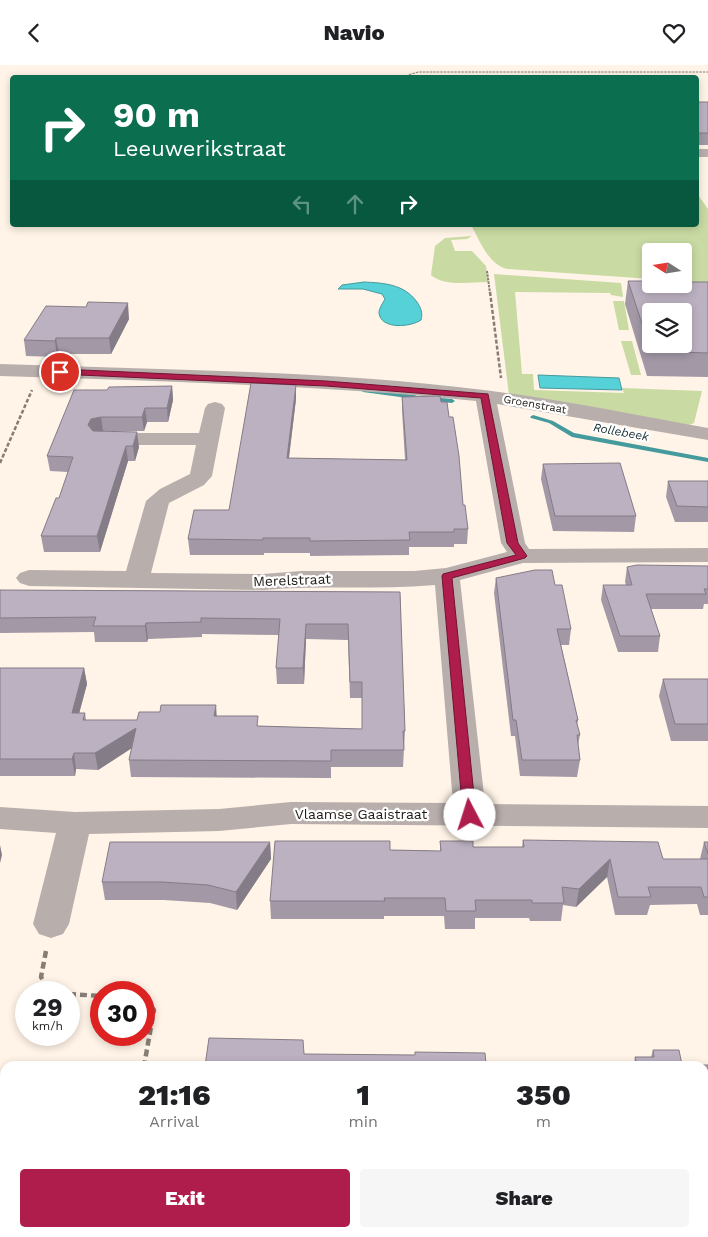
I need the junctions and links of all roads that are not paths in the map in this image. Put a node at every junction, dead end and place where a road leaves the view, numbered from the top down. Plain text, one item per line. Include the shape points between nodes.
1 (0, 370) edge
2 (494, 397) junction
3 (216, 408) dead end
4 (708, 435) edge
5 (103, 439) edge
6 (209, 439) junction
7 (708, 555) edge
8 (522, 556) junction
9 (447, 576) junction
10 (29, 578) dead end
11 (137, 579) junction
12 (470, 815) junction
13 (0, 817) edge
14 (708, 817) edge
15 (75, 823) junction
16 (51, 924) road end

1 - 2 street, Groenstraat via 396,387
2 - 4 street, Groenstraat
2 - 8 street via 512,543
3 - 6 street
5 - 6 street
6 - 11 street via 201,476 158,501
7 - 8 street
8 - 9 street, Merelstraat
9 - 11 street, Merelstraat via 263,581
9 - 12 street
10 - 11 street, Merelstraat
12 - 14 street, Vlaamse Gaaistraat
12 - 15 street, Vlaamse Gaaistraat via 291,813 219,820
13 - 15 street, Vlaamse Gaaistraat
15 - 16 street

